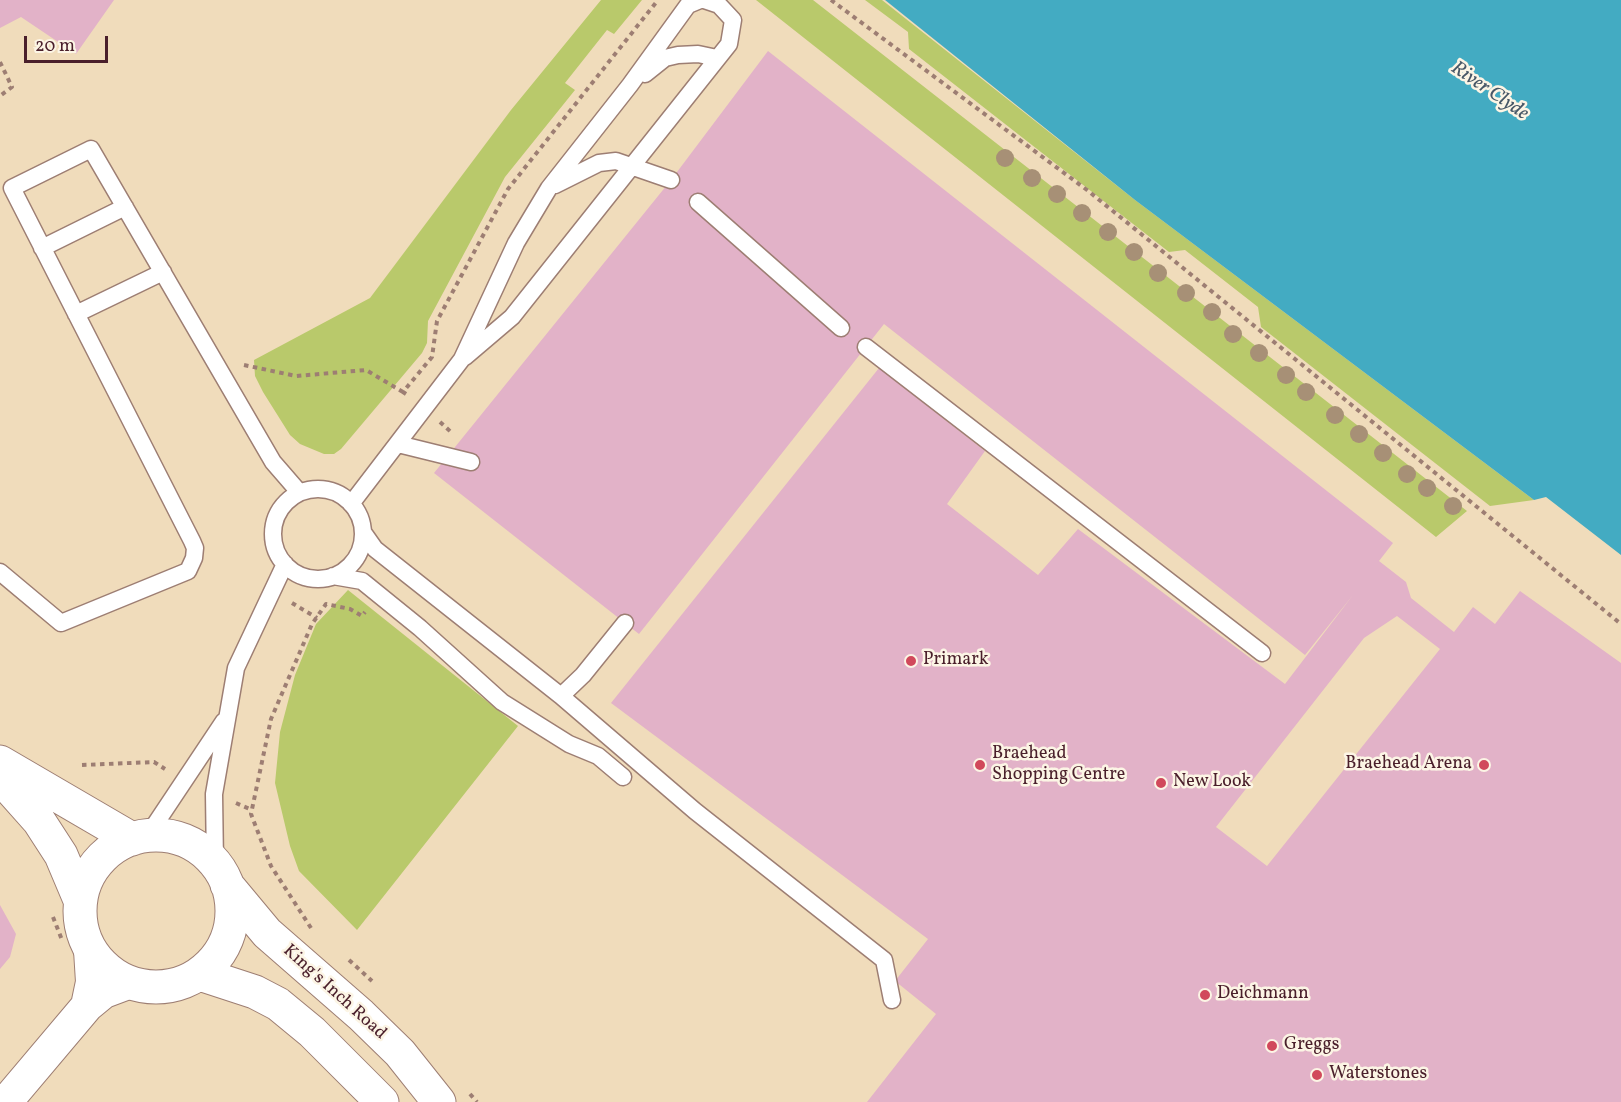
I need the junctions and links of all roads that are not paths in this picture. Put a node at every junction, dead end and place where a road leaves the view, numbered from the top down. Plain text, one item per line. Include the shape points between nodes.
1 (702, 0) edge
2 (717, 58) junction
3 (630, 85) junction
4 (633, 165) junction
5 (671, 180) dead end
6 (549, 188) junction
7 (698, 202) dead end
8 (125, 207) junction
9 (42, 248) junction
10 (163, 272) junction
11 (76, 314) junction
12 (841, 328) dead end
13 (866, 347) dead end
14 (462, 359) junction
15 (398, 444) junction
16 (471, 462) dead end
17 (300, 492) junction
18 (351, 504) junction
19 (363, 532) junction
20 (285, 564) junction
21 (0, 572) edge
22 (333, 576) junction
23 (625, 623) dead end
24 (1262, 653) dead end
25 (561, 696) junction
26 (227, 717) junction
27 (0, 762) edge
28 (0, 777) edge
29 (623, 777) dead end
30 (140, 837) junction
31 (221, 874) junction
32 (64, 903) junction
33 (77, 948) junction
34 (200, 974) junction
35 (128, 982) junction
36 (892, 999) dead end
37 (87, 1006) junction
38 (450, 1094) edge
39 (6, 1102) edge
40 (382, 1102) edge

1 - 2 lane via 718,5 733,20 729,44
1 - 3 lane via 688,5
2 - 3 lane via 698,54 665,58
2 - 4 lane
3 - 6 lane
4 - 5 lane
4 - 6 lane via 599,163
4 - 14 lane via 512,317
6 - 14 lane via 511,253
7 - 12 lane
8 - 9 lane
8 - 9 lane via 91,149 12,188
8 - 10 lane
9 - 11 lane
10 - 11 lane
10 - 17 lane via 273,462
11 - 21 lane via 192,541 192,564 188,571 61,623
13 - 24 lane
14 - 15 lane
15 - 16 lane
15 - 18 lane
17 - 18 lane via 327,490
17 - 20 lane via 288,500 273,524 276,552
18 - 19 lane
19 - 22 lane via 355,559
19 - 25 lane via 375,549
20 - 22 lane via 307,577
20 - 26 lane via 236,668
22 - 29 lane via 362,581 378,592 502,702 569,744 598,756
23 - 25 lane
25 - 36 lane via 695,811 884,960
26 - 30 lane
26 - 31 lane via 214,794
27 - 30 street
28 - 32 street via 61,855
30 - 31 street via 172,837 196,847
30 - 32 street via 103,856
31 - 34 street via 232,909 229,933 218,956
31 - 38 street, King's Inch Road via 267,933
32 - 33 street via 81,926
33 - 35 street
33 - 37 street via 92,982
34 - 35 street via 177,984 152,988
34 - 40 street via 278,1004
35 - 37 street via 104,992
37 - 39 street

